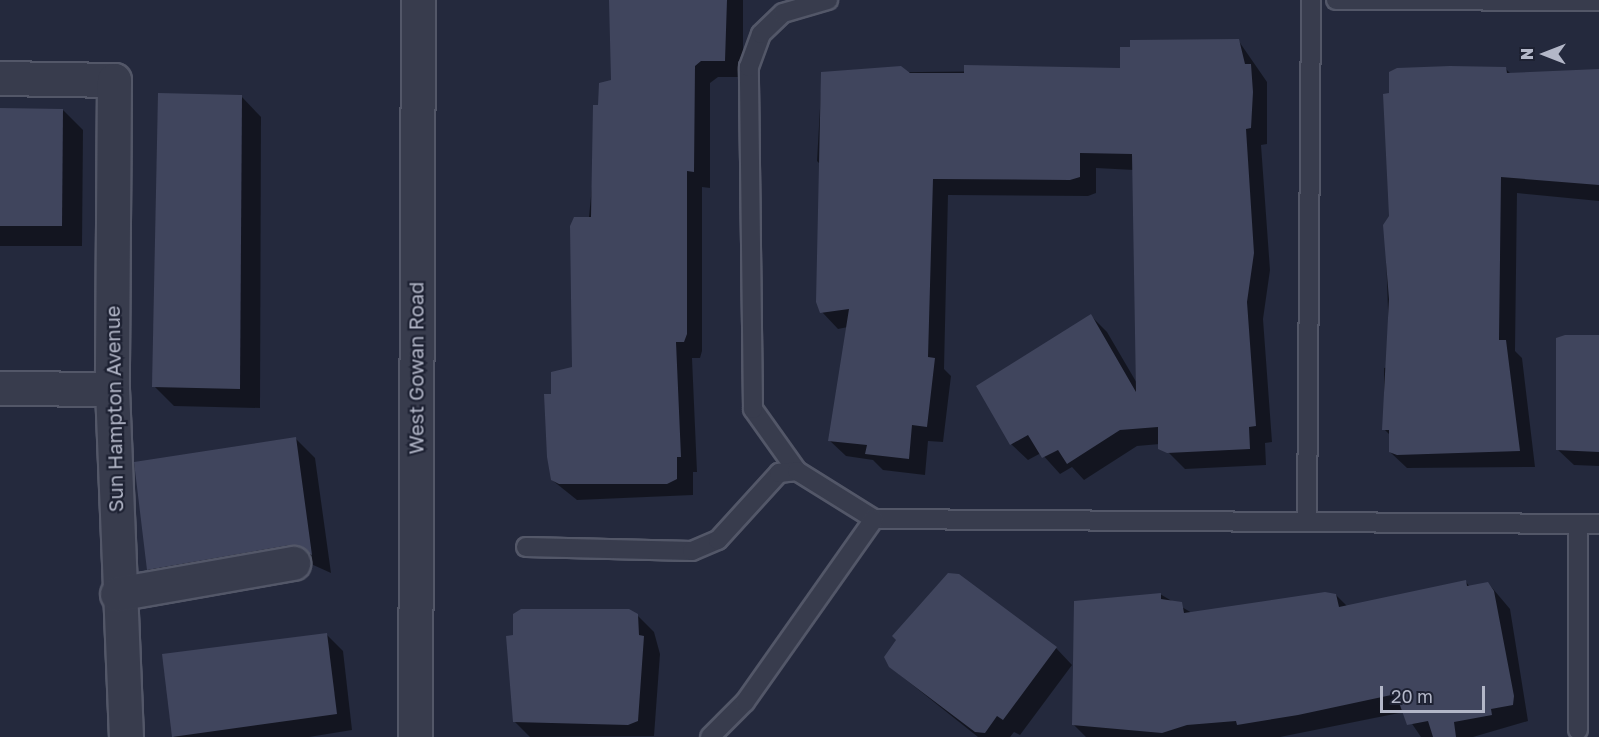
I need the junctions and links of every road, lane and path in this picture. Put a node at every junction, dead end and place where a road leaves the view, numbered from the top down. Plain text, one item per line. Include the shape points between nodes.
1 (418, 0) edge
2 (828, 0) edge
3 (1311, 0) edge
4 (1336, 0) edge
5 (1599, 1) edge
6 (0, 78) edge
7 (0, 388) edge
8 (112, 389) junction
9 (797, 471) junction
10 (874, 519) junction
11 (1307, 522) junction
12 (1578, 524) junction
13 (1599, 524) edge
14 (526, 547) dead end
15 (293, 564) dead end
16 (117, 594) junction
17 (1578, 730) dead end
18 (126, 737) edge
19 (415, 737) edge
20 (710, 737) edge

1 - 19 street, West Gowan Road
2 - 9 lane via 783,13 761,34 749,67 753,409
3 - 11 lane
4 - 5 lane
6 - 8 street, Sun Hampton Avenue via 114,80
7 - 8 street
8 - 16 street, Sun Hampton Avenue
9 - 10 lane
9 - 14 lane via 779,473 718,540 692,551
10 - 11 lane
10 - 20 lane via 745,702
11 - 12 lane
12 - 13 lane
12 - 17 lane
15 - 16 street
16 - 18 street, Sun Hampton Avenue

